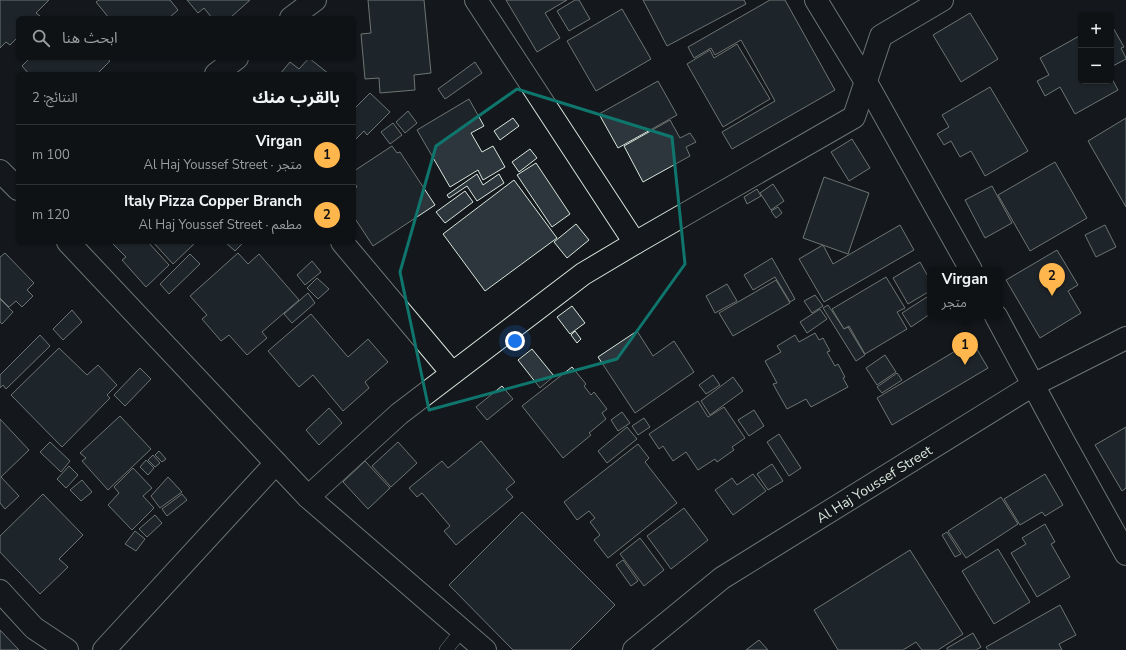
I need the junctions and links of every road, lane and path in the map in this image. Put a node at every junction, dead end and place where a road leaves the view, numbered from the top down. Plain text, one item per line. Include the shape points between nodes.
1 (315, 0) edge
2 (476, 0) edge
3 (816, 0) edge
4 (942, 0) edge
5 (294, 16) edge
6 (234, 60) edge
7 (219, 72) edge
8 (866, 82) junction
9 (0, 170) edge
10 (16, 187) edge
11 (635, 243) junction
12 (70, 244) edge
13 (344, 244) edge
14 (969, 267) edge
15 (998, 319) edge
16 (1126, 338) edge
17 (452, 373) junction
18 (1033, 384) junction
19 (276, 463) junction
20 (308, 497) junction
21 (1126, 554) edge
22 (0, 591) edge
23 (462, 630) junction
24 (67, 650) edge
25 (104, 650) edge
26 (446, 650) edge
27 (485, 650) edge
28 (634, 650) edge

1 - 5 street
2 - 11 street
3 - 8 street
4 - 8 street via 881,36
6 - 7 street
8 - 11 street via 854,118
8 - 14 street
9 - 10 street
11 - 17 street via 583,274
12 - 19 street
13 - 17 street
15 - 18 street
16 - 18 street, Al Haj Youssef Street
17 - 20 street via 398,414
18 - 21 street
18 - 28 street, Al Haj Youssef Street via 722,578
19 - 20 street
19 - 25 street
20 - 23 street
22 - 24 street via 34,628
23 - 26 lane
23 - 27 street

